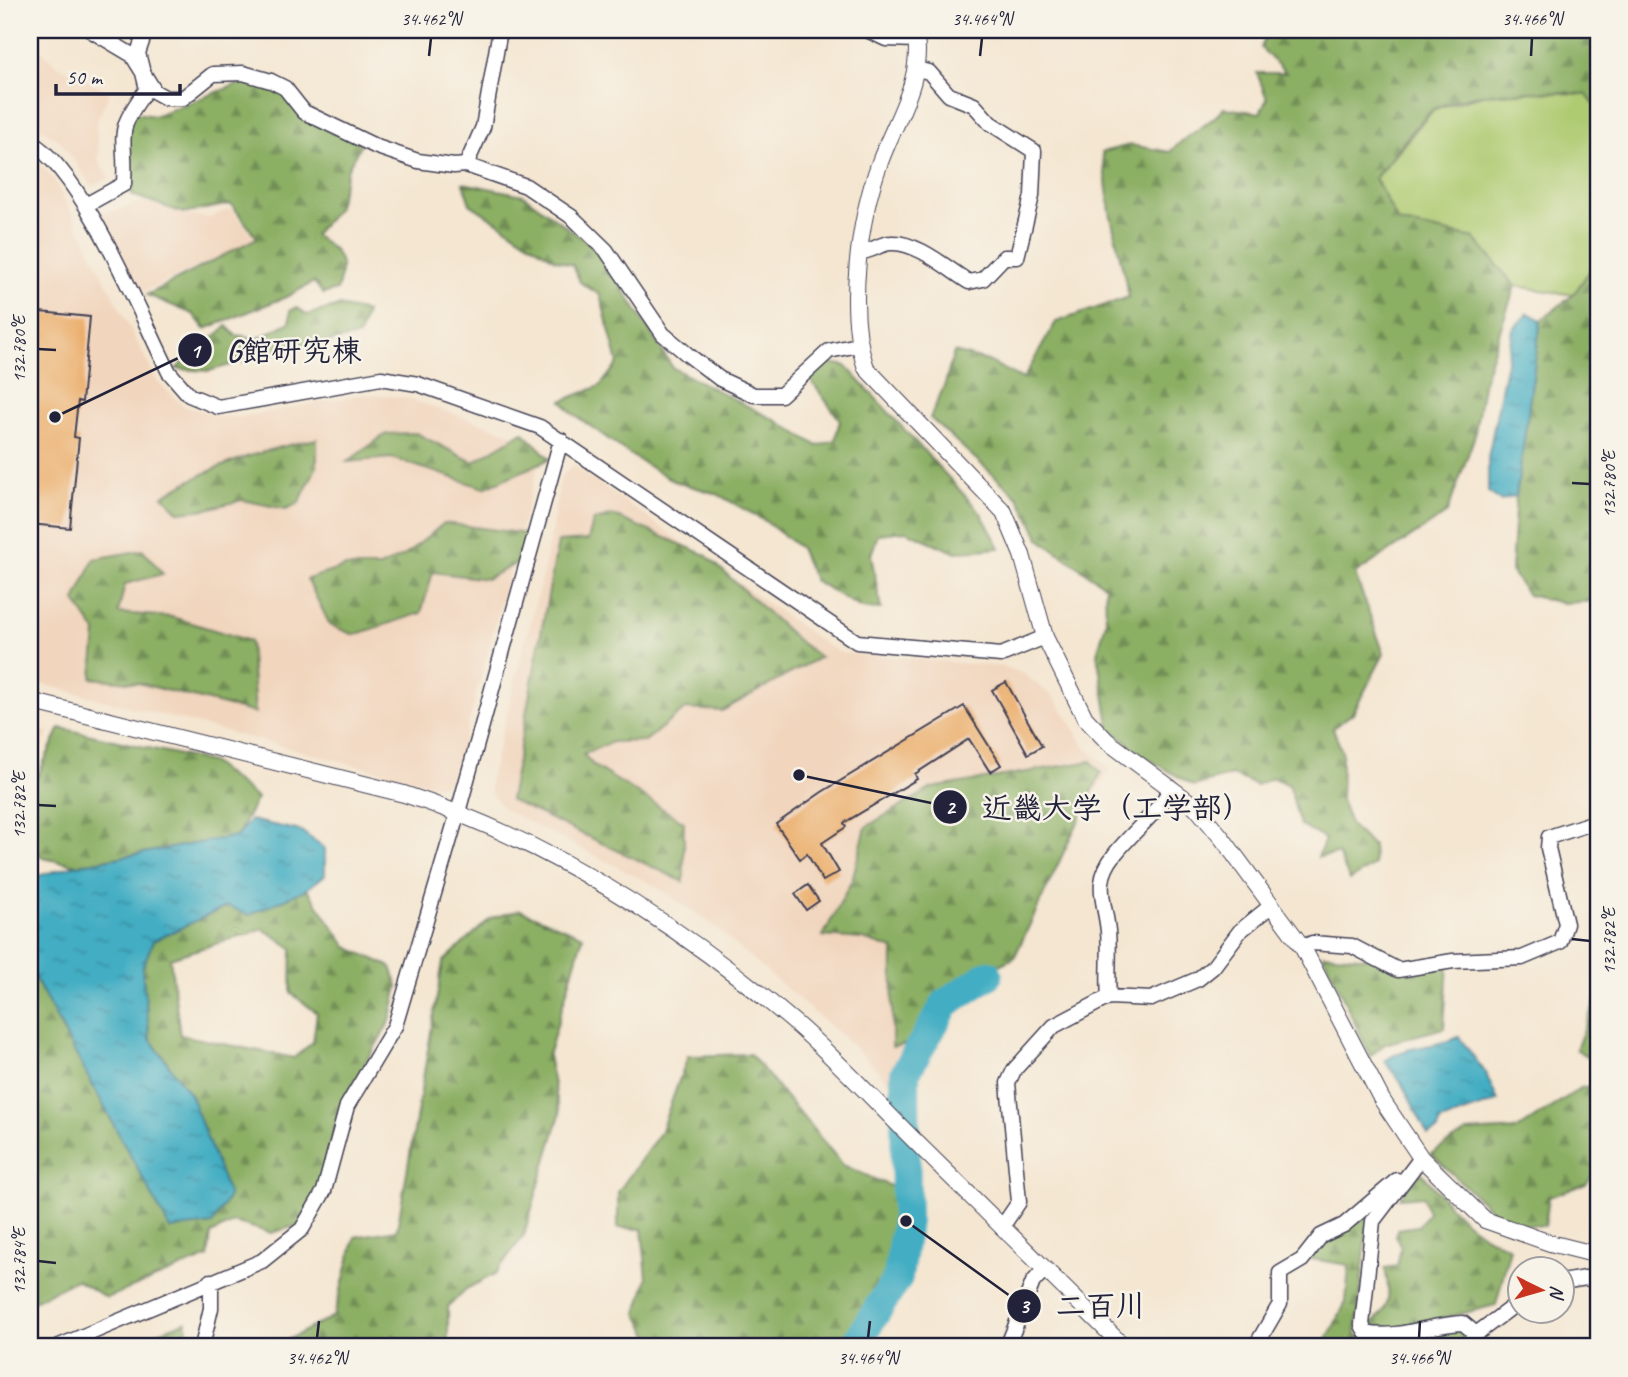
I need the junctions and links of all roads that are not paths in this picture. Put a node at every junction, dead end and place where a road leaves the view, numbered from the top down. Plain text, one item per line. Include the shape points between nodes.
1 (90, 30) edge
2 (146, 30) edge
3 (500, 30) edge
4 (867, 30) edge
5 (916, 35) edge
6 (141, 64) junction
7 (916, 69) junction
8 (30, 142) edge
9 (466, 165) junction
10 (86, 205) junction
11 (860, 252) junction
12 (858, 345) junction
13 (561, 440) junction
14 (1045, 637) junction
15 (30, 701) edge
16 (1171, 788) junction
17 (458, 811) junction
18 (1598, 821) edge
19 (1272, 905) junction
20 (1303, 948) junction
21 (1109, 997) junction
22 (1421, 1158) junction
23 (1404, 1180) junction
24 (1002, 1227) junction
25 (1598, 1255) edge
26 (1045, 1269) junction
27 (1576, 1280) edge
28 (211, 1281) junction
29 (1598, 1282) edge
30 (1506, 1312) edge
31 (1476, 1334) junction
32 (57, 1347) edge
33 (202, 1347) edge
34 (1007, 1347) edge
35 (1124, 1347) edge
36 (1255, 1347) edge
37 (1465, 1347) edge

1 - 6 street
2 - 6 street via 138,53
3 - 9 street via 483,127
4 - 5 street via 886,39
5 - 7 street
6 - 9 street via 155,92 166,98 184,98 213,74 243,73 285,88 304,112 377,147 418,160
6 - 10 street via 147,89 125,118 121,136 124,184
7 - 11 street via 864,215
7 - 11 street via 929,72 949,95 974,105 989,122 1034,151 1032,197 1017,257 1004,257 983,279 969,282 905,244 888,242 871,252
8 - 10 street via 65,172
9 - 12 street via 526,186 572,217 606,250 663,334 720,379 754,395 781,395 829,351
10 - 13 street via 169,372 190,395 218,407 381,378 401,380 540,427
11 - 12 street
12 - 14 street via 866,368 1004,512 1023,555
13 - 14 street via 857,642 1001,655
13 - 17 street
14 - 16 street via 1085,718 1107,741
15 - 17 street via 228,748
16 - 19 street via 1196,807
16 - 21 street via 1104,870 1100,893 1108,932
17 - 24 street via 546,851 652,914 725,966 797,1025
17 - 28 street via 395,1026 347,1106 324,1191 302,1229 262,1261
18 - 20 street via 1549,837 1566,924 1560,942 1538,953 1398,970 1352,946 1312,943
19 - 20 street
19 - 21 street via 1240,931 1198,979 1151,999
20 - 22 street via 1382,1100
21 - 24 street via 1054,1026 1014,1070 1009,1083 1019,1202
22 - 23 street
22 - 25 street via 1485,1220
23 - 31 street via 1373,1221 1362,1325 1366,1334 1383,1337 1463,1323
23 - 36 street via 1395,1180 1343,1225 1321,1236 1303,1260 1280,1273 1280,1304
24 - 26 street
26 - 34 street via 1033,1282
26 - 35 street
27 - 29 street
28 - 32 street
28 - 33 street via 211,1308
30 - 31 street
31 - 37 street

